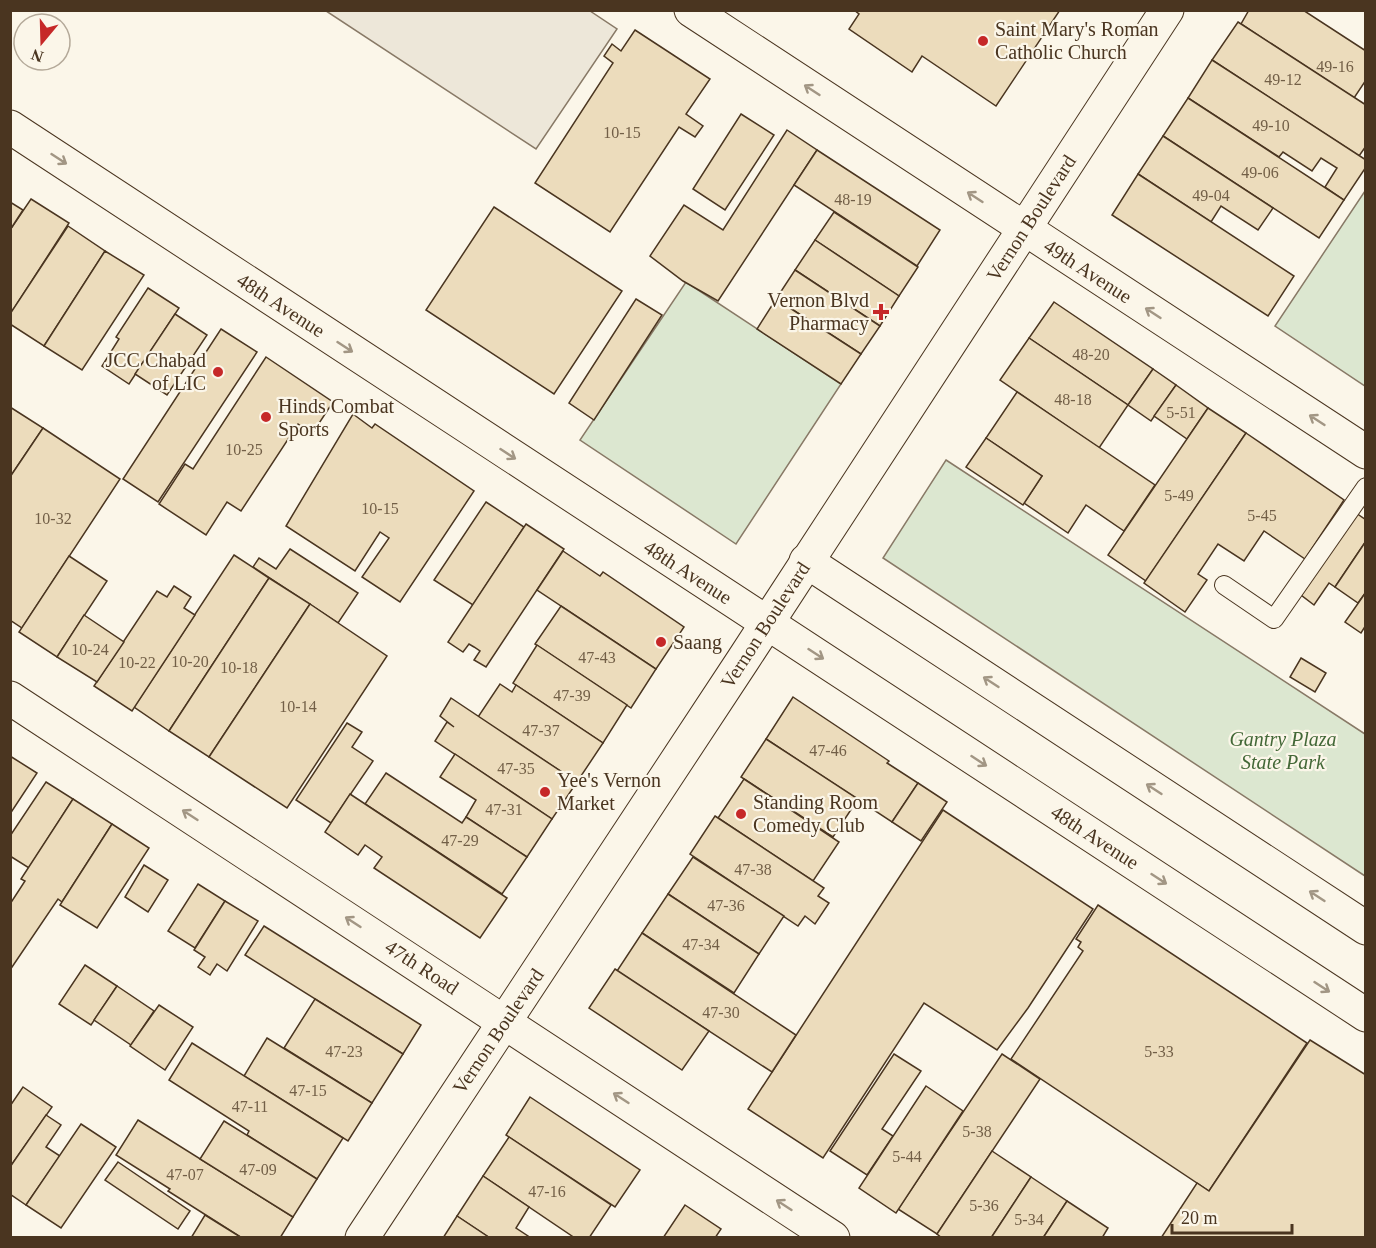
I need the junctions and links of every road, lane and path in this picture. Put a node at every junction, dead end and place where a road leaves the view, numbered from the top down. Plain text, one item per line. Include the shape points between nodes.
1 (691, 10) edge
2 (1167, 10) edge
3 (10, 127) edge
4 (1024, 229) junction
5 (1365, 452) edge
6 (1365, 487) edge
7 (806, 561) junction
8 (1224, 585) dead end
9 (766, 623) junction
10 (10, 698) edge
11 (1365, 928) edge
12 (1365, 1015) edge
13 (505, 1021) junction
14 (362, 1238) edge
15 (833, 1238) edge

4 -> 1 street, 49th Avenue
2 - 4 street, Vernon Boulevard
3 -> 9 street, 48th Avenue
5 -> 4 street, 49th Avenue
4 - 7 street, Vernon Boulevard
6 - 8 lane via 1274,619
7 - 9 street, Vernon Boulevard
11 -> 7 street
9 -> 12 street, 48th Avenue
9 - 13 street, Vernon Boulevard
13 -> 10 street, 47th Road
13 - 14 street, Vernon Boulevard
15 -> 13 street, 47th Road

